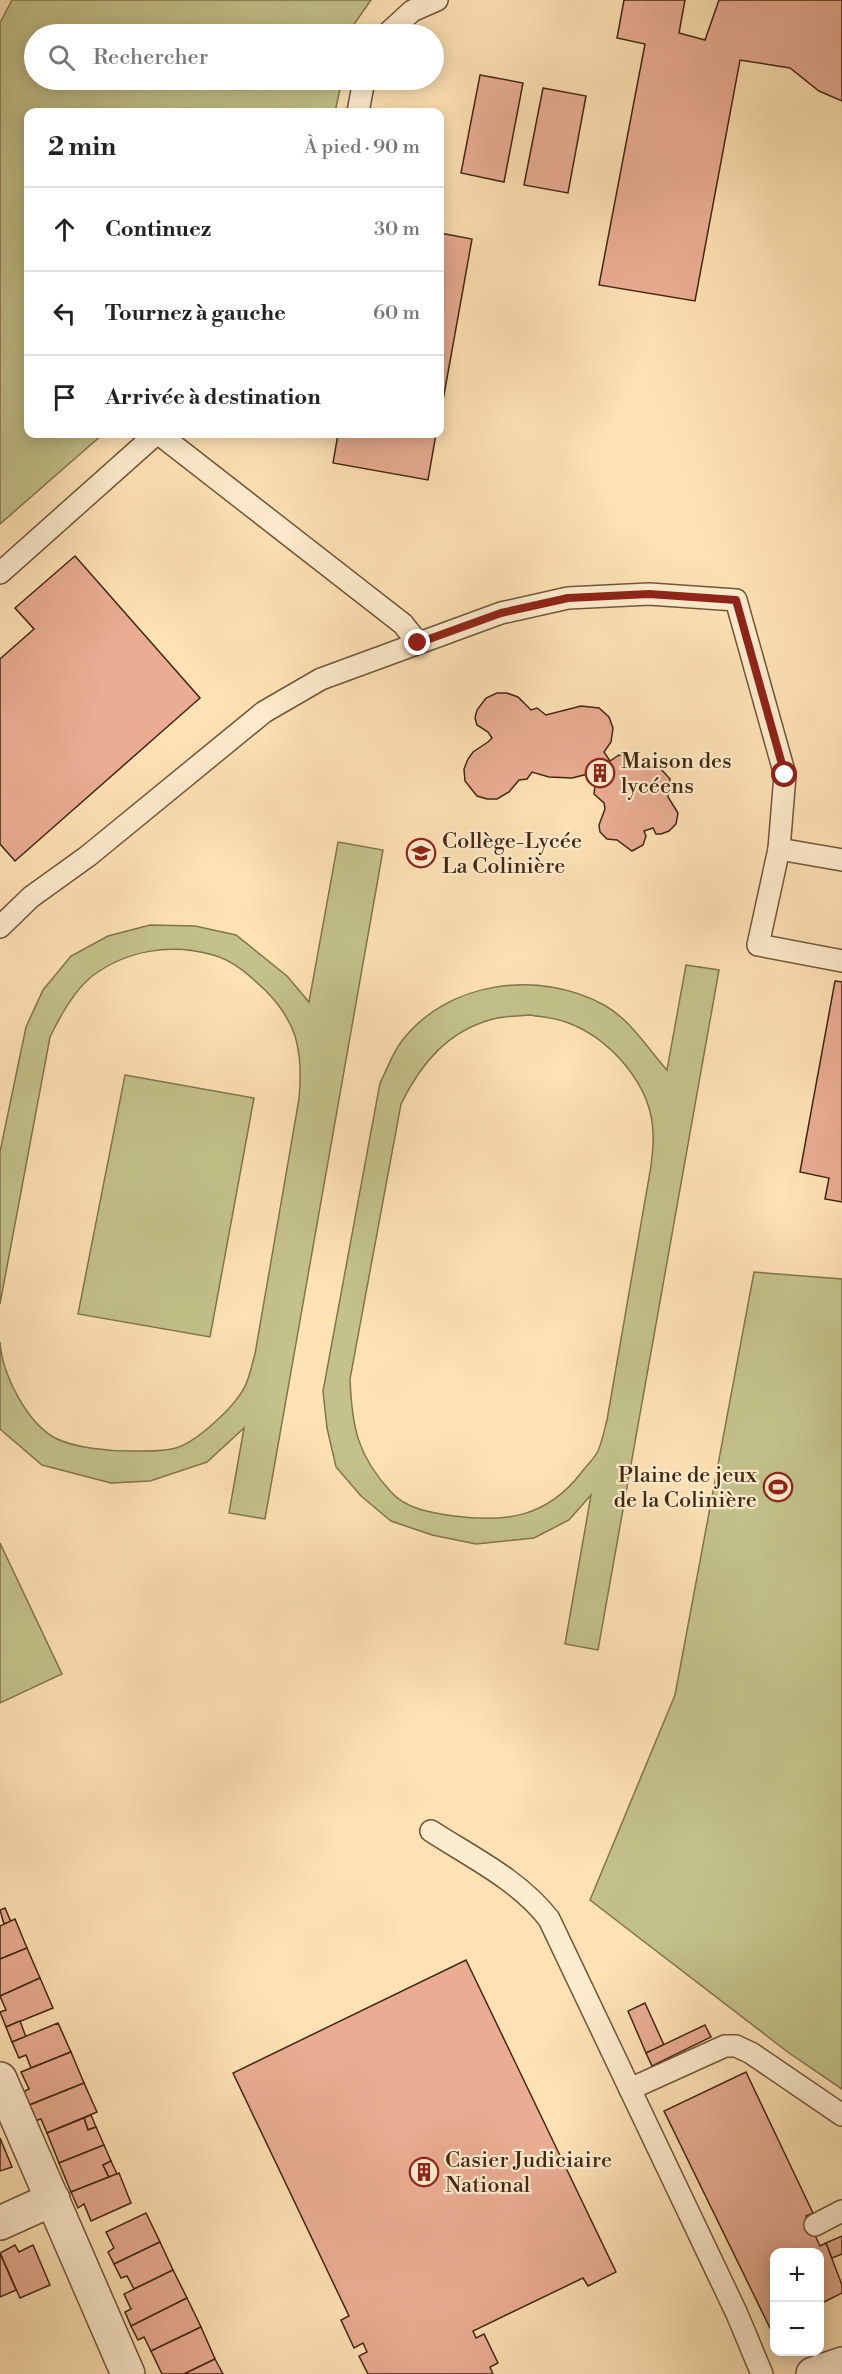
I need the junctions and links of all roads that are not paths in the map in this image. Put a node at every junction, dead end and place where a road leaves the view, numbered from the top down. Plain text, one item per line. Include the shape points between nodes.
1 (437, 0) edge
2 (398, 24) edge
3 (362, 90) edge
4 (359, 108) edge
5 (153, 438) edge
6 (163, 438) edge
7 (0, 573) edge
8 (418, 643) junction
9 (778, 849) junction
10 (842, 860) edge
11 (0, 927) edge
12 (842, 961) edge
13 (431, 1832) dead end
14 (0, 2079) edge
15 (630, 2089) junction
16 (842, 2115) edge
17 (53, 2199) junction
18 (842, 2211) edge
19 (0, 2223) edge
20 (815, 2225) dead end
21 (842, 2364) edge
22 (128, 2374) edge
23 (762, 2374) edge
24 (813, 2374) edge

1 - 2 lane via 412,11
3 - 4 lane
5 - 7 lane
6 - 8 lane via 403,624
8 - 9 lane via 501,613 568,598 649,594 736,600 785,775
8 - 11 lane via 321,679 264,712 88,856 31,897
9 - 10 lane
9 - 12 lane via 758,945
13 - 15 lane via 520,1889 549,1919
14 - 17 street
15 - 16 lane via 725,2046 736,2046
15 - 23 lane
17 - 19 street
17 - 22 street
18 - 20 lane
21 - 24 street

